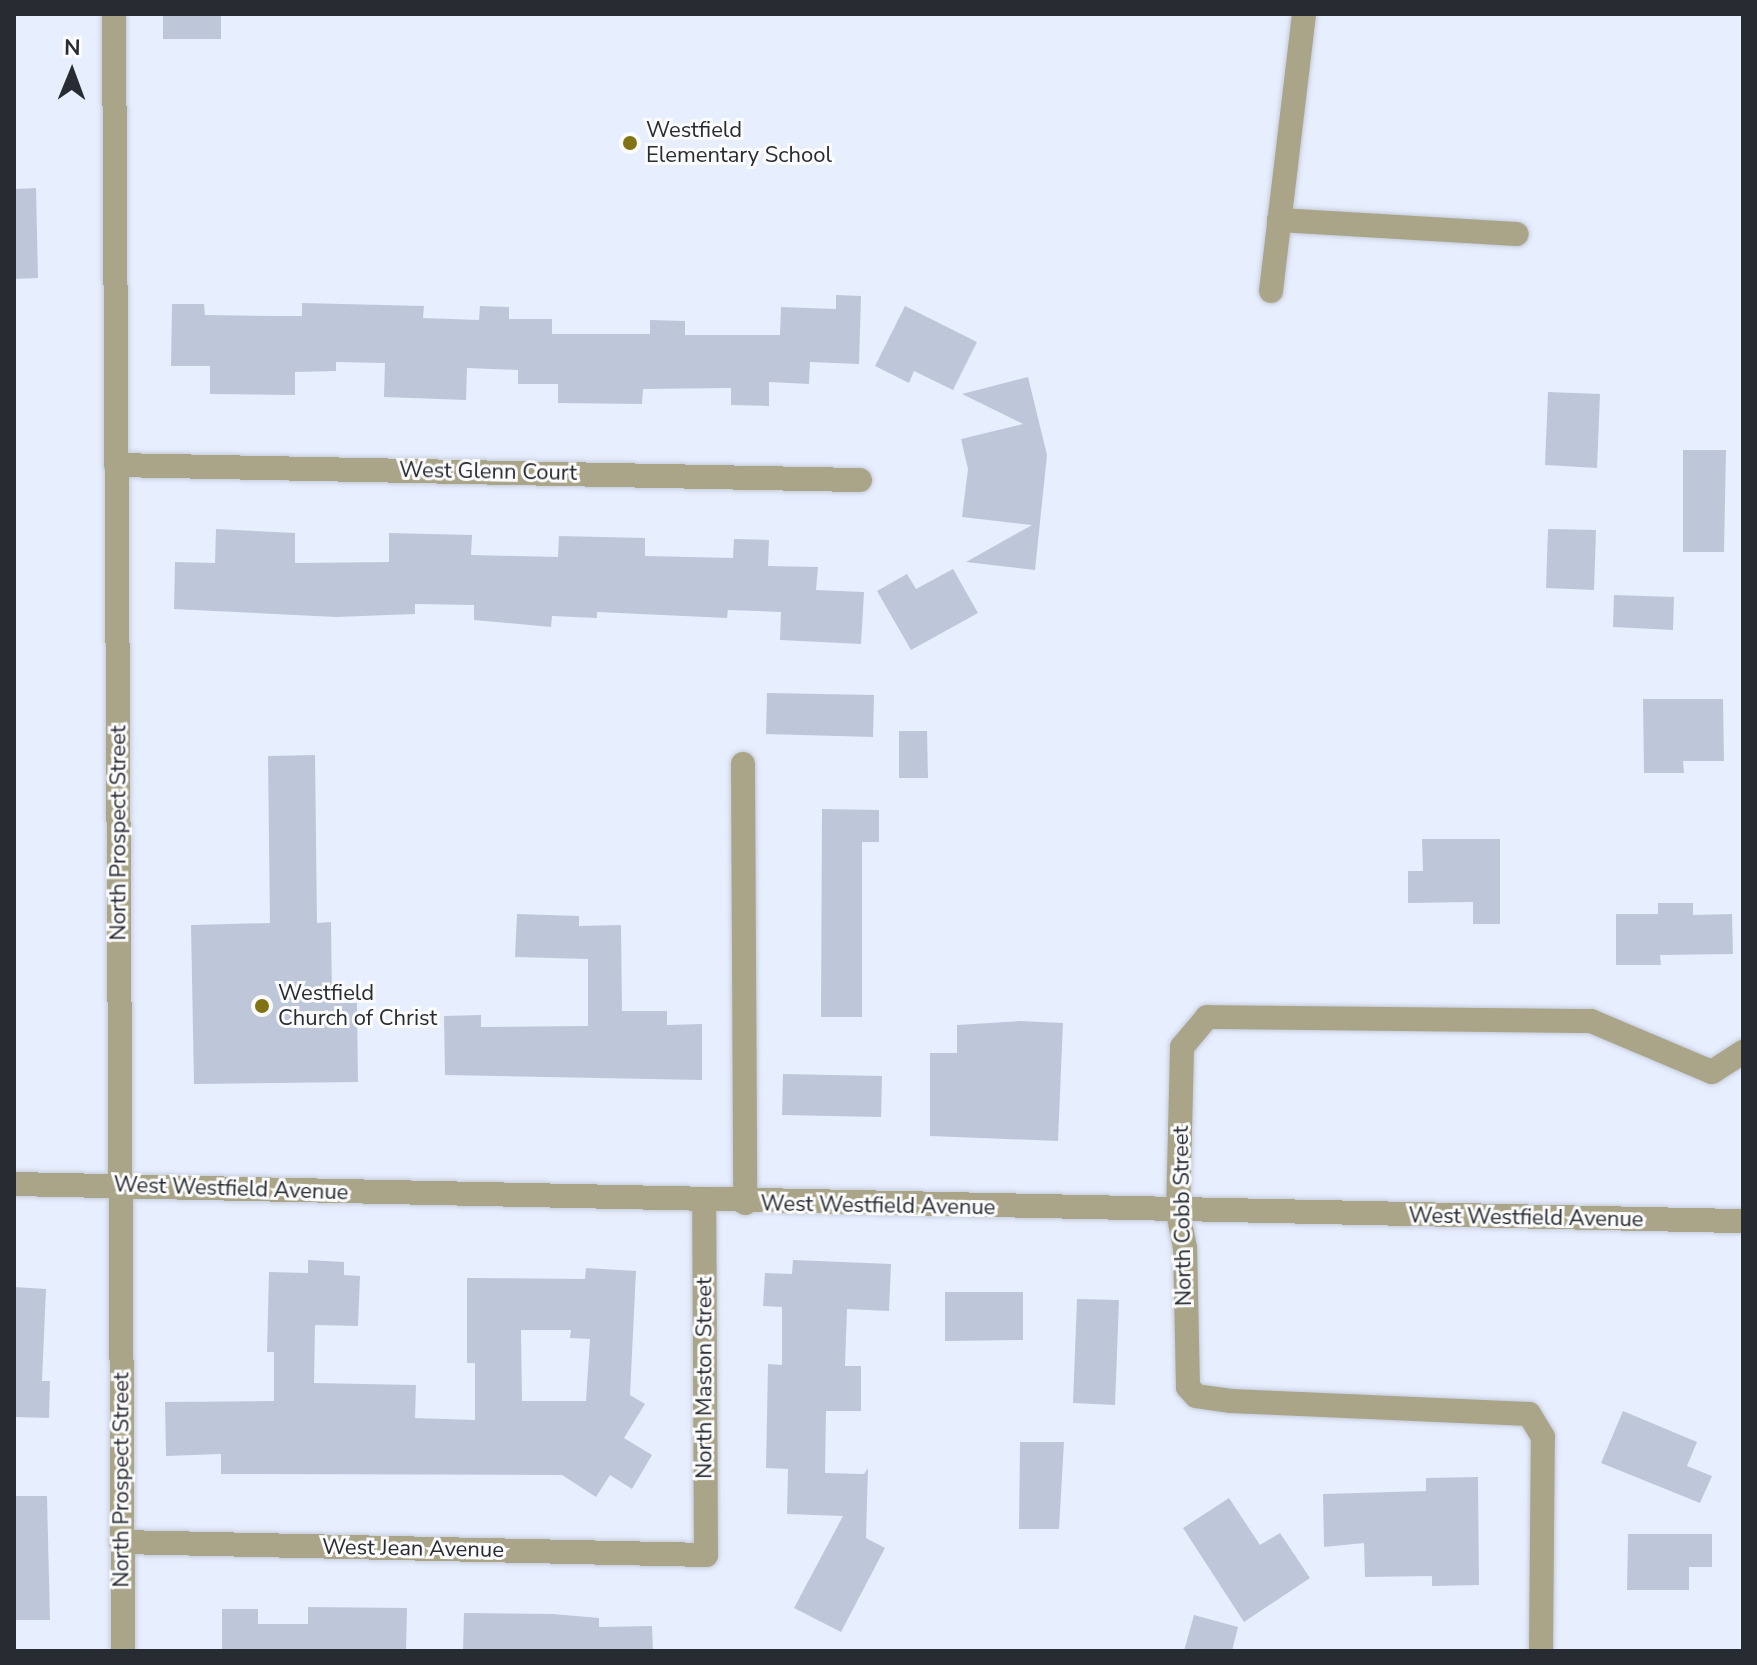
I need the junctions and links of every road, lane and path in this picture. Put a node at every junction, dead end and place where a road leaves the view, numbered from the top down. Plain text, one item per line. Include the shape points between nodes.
1 (114, 14) edge
2 (1304, 14) edge
3 (1279, 220) junction
4 (1517, 234) dead end
5 (1271, 291) dead end
6 (116, 465) junction
7 (860, 480) dead end
8 (743, 764) dead end
9 (1743, 1052) edge
10 (14, 1184) edge
11 (122, 1187) junction
12 (704, 1201) junction
13 (745, 1203) junction
14 (1178, 1213) junction
15 (1743, 1221) edge
16 (121, 1542) junction
17 (706, 1555) joint
18 (123, 1651) edge
19 (1541, 1651) edge

1 - 6 street, North Prospect Street
2 - 3 street
3 - 4 street
3 - 5 street
6 - 7 street, West Glenn Court
6 - 11 street, North Prospect Street
8 - 13 street
9 - 14 street, North Cobb Street via 1712,1072 1591,1021 1207,1017 1182,1047
10 - 11 street, West Westfield Avenue
11 - 12 street, West Westfield Avenue
11 - 16 street, North Prospect Street
12 - 13 street, West Westfield Avenue
12 - 17 street, North Maston Street
13 - 14 street, West Westfield Avenue
14 - 15 street, West Westfield Avenue
14 - 19 street, North Cobb Street via 1185,1248 1185,1365 1188,1387 1196,1396 1501,1408 1538,1423
16 - 17 street, West Jean Avenue
16 - 18 street, North Prospect Street

